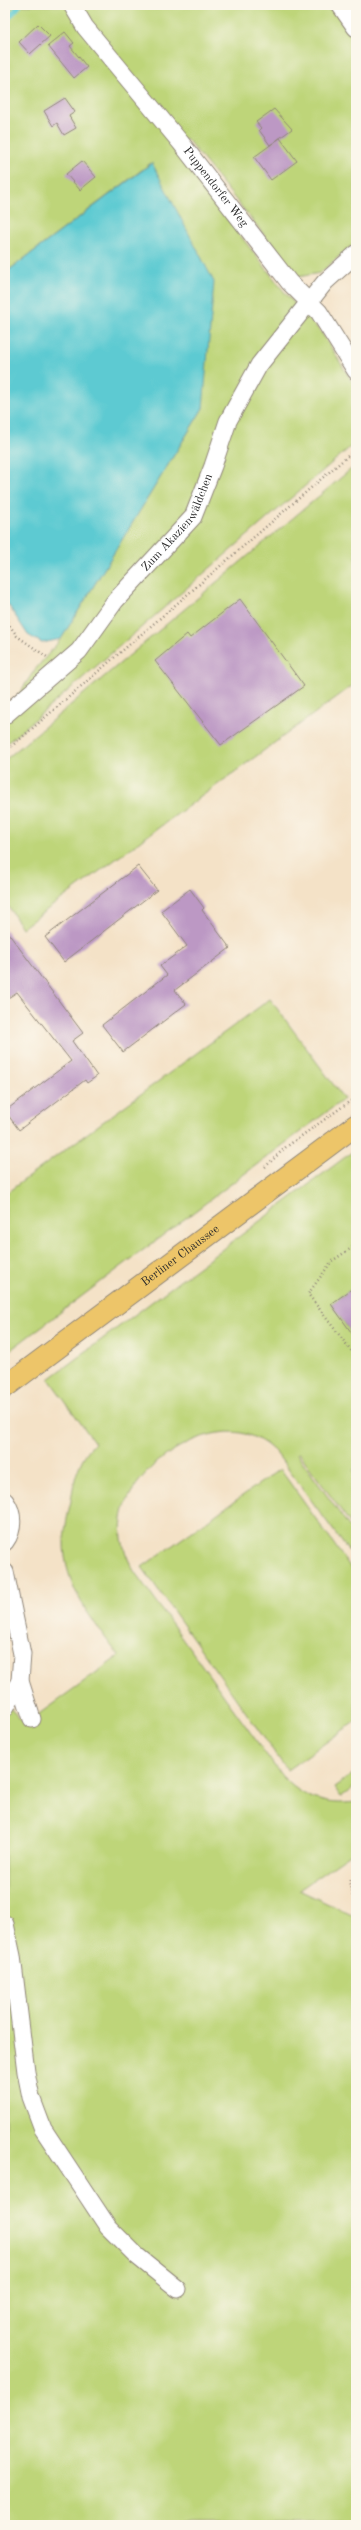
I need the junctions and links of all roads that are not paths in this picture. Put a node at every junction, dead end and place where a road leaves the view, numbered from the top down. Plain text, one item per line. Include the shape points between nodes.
1 (72, 5) edge
2 (340, 5) edge
3 (356, 28) edge
4 (356, 254) edge
5 (310, 302) junction
6 (356, 371) edge
7 (5, 715) edge
8 (356, 1125) edge
9 (5, 1387) edge
10 (5, 1502) edge
11 (5, 1542) edge
12 (5, 1572) edge
13 (20, 1681) junction
14 (5, 1708) edge
15 (32, 1719) dead end
16 (5, 1924) edge
17 (178, 2289) dead end

1 - 5 street, Puppendorfer Weg via 85,27 181,143 289,282
2 - 3 street
4 - 5 street, Zum Akazienwäldchen via 325,282
5 - 6 street, Puppendorfer Weg via 328,324
5 - 7 street, Zum Akazienwäldchen via 259,365 228,420 193,517 115,601 79,651
8 - 9 main road, Berliner Chaussee
10 - 11 street via 12,1516 10,1532
12 - 13 street via 22,1654
13 - 14 street
13 - 15 street
16 - 17 street via 12,1956 26,2072 31,2097 43,2129 108,2227 137,2256

